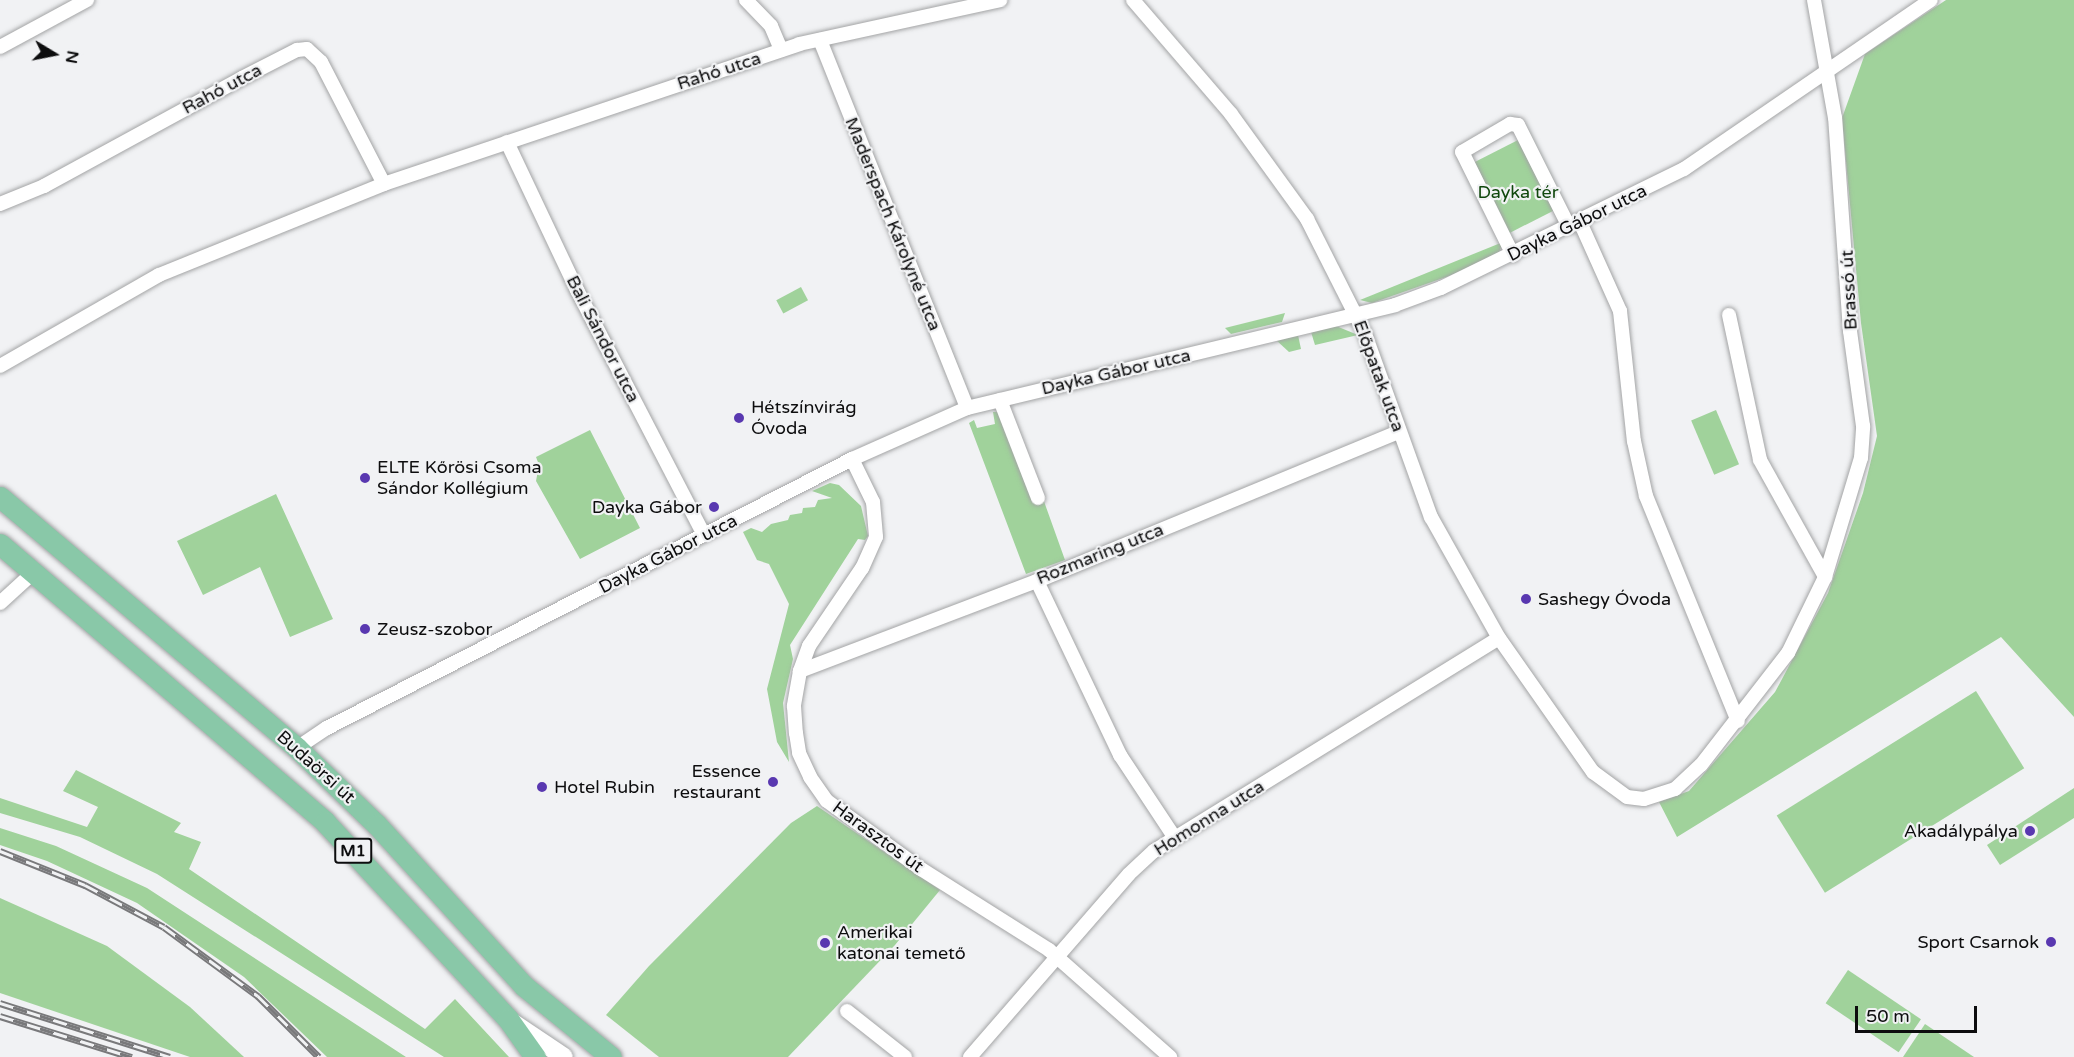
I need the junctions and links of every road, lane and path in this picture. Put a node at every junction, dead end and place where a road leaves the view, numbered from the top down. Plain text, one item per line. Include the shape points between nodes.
1 (87, 0) edge
2 (746, 0) edge
3 (1000, 0) edge
4 (1133, 0) edge
5 (1814, 0) edge
6 (1931, 0) edge
7 (820, 40) junction
8 (0, 47) edge
9 (781, 50) junction
10 (1828, 68) junction
11 (507, 142) junction
12 (384, 184) junction
13 (0, 204) edge
14 (1574, 225) junction
15 (1513, 255) junction
16 (1356, 314) junction
17 (1729, 315) dead end
18 (0, 366) edge
19 (1000, 400) junction
20 (967, 408) junction
21 (1399, 432) junction
22 (852, 459) junction
23 (0, 497) edge
24 (1038, 498) dead end
25 (704, 535) junction
26 (0, 544) edge
27 (34, 572) junction
28 (1825, 577) junction
29 (1037, 581) junction
30 (0, 603) edge
31 (1499, 638) junction
32 (800, 671) junction
33 (1738, 721) junction
34 (297, 748) junction
35 (1593, 772) joint
36 (1175, 838) junction
37 (1056, 957) junction
38 (847, 1011) dead end
39 (508, 1019) junction
40 (535, 1057) edge
41 (564, 1057) edge
42 (611, 1057) edge
43 (905, 1057) edge
44 (970, 1057) edge
45 (1170, 1057) edge

1 - 8 street
2 - 9 street via 771,26
3 - 7 street, Rahó utca
4 - 16 street, Előpatak utca via 1268,163 1307,219
5 - 10 street, Brassó út
6 - 10 street, Dayka Gábor utca
7 - 9 street, Rahó utca
7 - 20 street, Maderspach Károlyné utca
9 - 11 street, Rahó utca
10 - 14 street, Dayka Gábor utca via 1712,153
10 - 28 street, Brassó út via 1845,213 1850,331 1863,426 1856,482
11 - 12 street, Rahó utca
11 - 25 street, Bali Sándor utca via 577,290
12 - 13 street, Rahó utca via 321,62 307,50 297,50 44,186
12 - 18 street, Rahó utca via 159,275
14 - 15 street, Dayka Gábor utca
14 - 15 street via 1518,125 1513,123 1462,152
14 - 33 street via 1620,311 1634,441 1646,496
15 - 16 street, Dayka Gábor utca via 1416,298
16 - 19 street, Dayka Gábor utca
16 - 21 street, Előpatak utca
17 - 28 street via 1760,460
19 - 20 street, Dayka Gábor utca
19 - 24 street
20 - 22 street, Dayka Gábor utca
21 - 29 street, Rozmaring utca
21 - 31 street, Előpatak utca via 1431,517
22 - 25 street, Dayka Gábor utca
22 - 32 street, Harasztos út via 873,502 876,537 862,568 809,646
23 - 34 main road, Budaörsi út / M1
25 - 34 street, Dayka Gábor utca via 327,728
26 - 27 main road, Budaörsi út / M1
27 - 30 street
27 - 39 main road, Budaörsi út / M1 via 325,822
28 - 33 street, Brassó út via 1788,653
29 - 32 street, Rozmaring utca
29 - 36 street via 1120,755
31 - 35 street, Előpatak utca
31 - 36 street, Homonna utca
32 - 37 street, Harasztos út via 794,706 798,753 827,801 921,869
33 - 35 street, Brassó út via 1701,765 1675,789 1659,797 1627,797
34 - 42 main road, Budaörsi út / M1 via 377,825 524,986
36 - 37 street, Homonna utca via 1129,874
37 - 44 street, Homonna utca
37 - 45 street, Harasztos út
38 - 43 street
39 - 40 main road, Budaörsi út
39 - 41 main road, Budaörsi út

